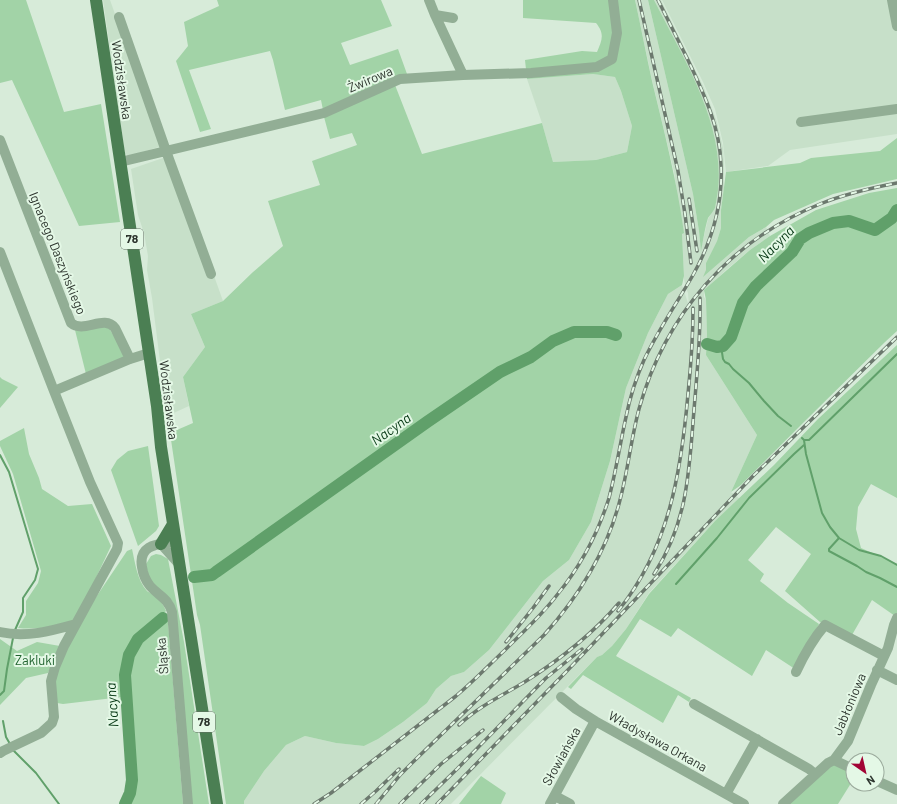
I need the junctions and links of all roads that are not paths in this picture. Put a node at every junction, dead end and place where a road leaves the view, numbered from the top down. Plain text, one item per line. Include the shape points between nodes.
1 (96, 0) edge
2 (429, 0) edge
3 (614, 0) edge
4 (892, 0) edge
5 (435, 15) junction
6 (119, 17) dead end
7 (453, 18) dead end
8 (897, 26) edge
9 (463, 75) junction
10 (897, 109) edge
11 (801, 122) dead end
12 (0, 140) edge
13 (166, 151) junction
14 (120, 162) junction
15 (0, 252) edge
16 (211, 274) dead end
17 (149, 353) junction
18 (130, 359) junction
19 (54, 391) junction
20 (173, 524) junction
21 (176, 540) junction
22 (161, 544) junction
23 (179, 564) junction
24 (897, 618) edge
25 (76, 624) junction
26 (0, 632) edge
27 (49, 632) junction
28 (66, 643) junction
29 (884, 656) junction
30 (877, 670) junction
31 (796, 672) dead end
32 (897, 680) edge
33 (562, 697) dead end
34 (694, 704) dead end
35 (595, 721) junction
36 (757, 739) junction
37 (1, 752) edge
38 (834, 760) junction
39 (845, 765) edge
40 (815, 774) junction
41 (885, 785) edge
42 (897, 790) edge
43 (726, 794) junction
44 (553, 800) edge
45 (188, 804) edge
46 (217, 804) edge
47 (570, 804) edge
48 (744, 804) edge
49 (783, 804) edge

1 - 14 main road, Wodzisławska / 78
2 - 5 street
3 - 9 street, Żwirowa via 617,33 612,59 597,67 531,73
4 - 8 street
5 - 7 street
5 - 9 street
6 - 13 street
9 - 13 street, Żwirowa via 400,79 324,113
10 - 11 street
12 - 18 street, Ignacego Daszyńskiego via 71,323 75,326 106,322 112,324
13 - 14 street, Żwirowa
13 - 16 street
14 - 17 main road, Wodzisławska / 78
15 - 19 street
17 - 18 street
17 - 20 main road, Wodzisławska / 78
18 - 19 street
19 - 25 street via 90,482 118,543
20 - 21 main road, Wodzisławska / 78
20 - 22 main road
21 - 22 street, Śląska
21 - 23 main road, Wodzisławska / 78
22 - 23 street
22 - 45 street, Śląska via 150,546 142,556 142,563 147,582 168,602 172,612
23 - 46 main road, Wodzisławska / 78
24 - 29 street, Jabłoniowa
25 - 27 street
25 - 28 street
26 - 27 street
27 - 28 street
28 - 37 street via 51,681 54,717 52,724 41,733
29 - 30 street, Jabłoniowa
29 - 31 street via 825,624
30 - 32 street
30 - 38 street, Jabłoniowa via 848,741
33 - 35 street, Władysława Orkana
34 - 36 street
35 - 43 street, Władysława Orkana
35 - 44 street, Słowiańska
36 - 40 street
36 - 43 street
38 - 39 street
38 - 40 street, Jabłoniowa
40 - 49 street, Jabłoniowa
41 - 42 street
43 - 48 street, Władysława Orkana
44 - 47 street

